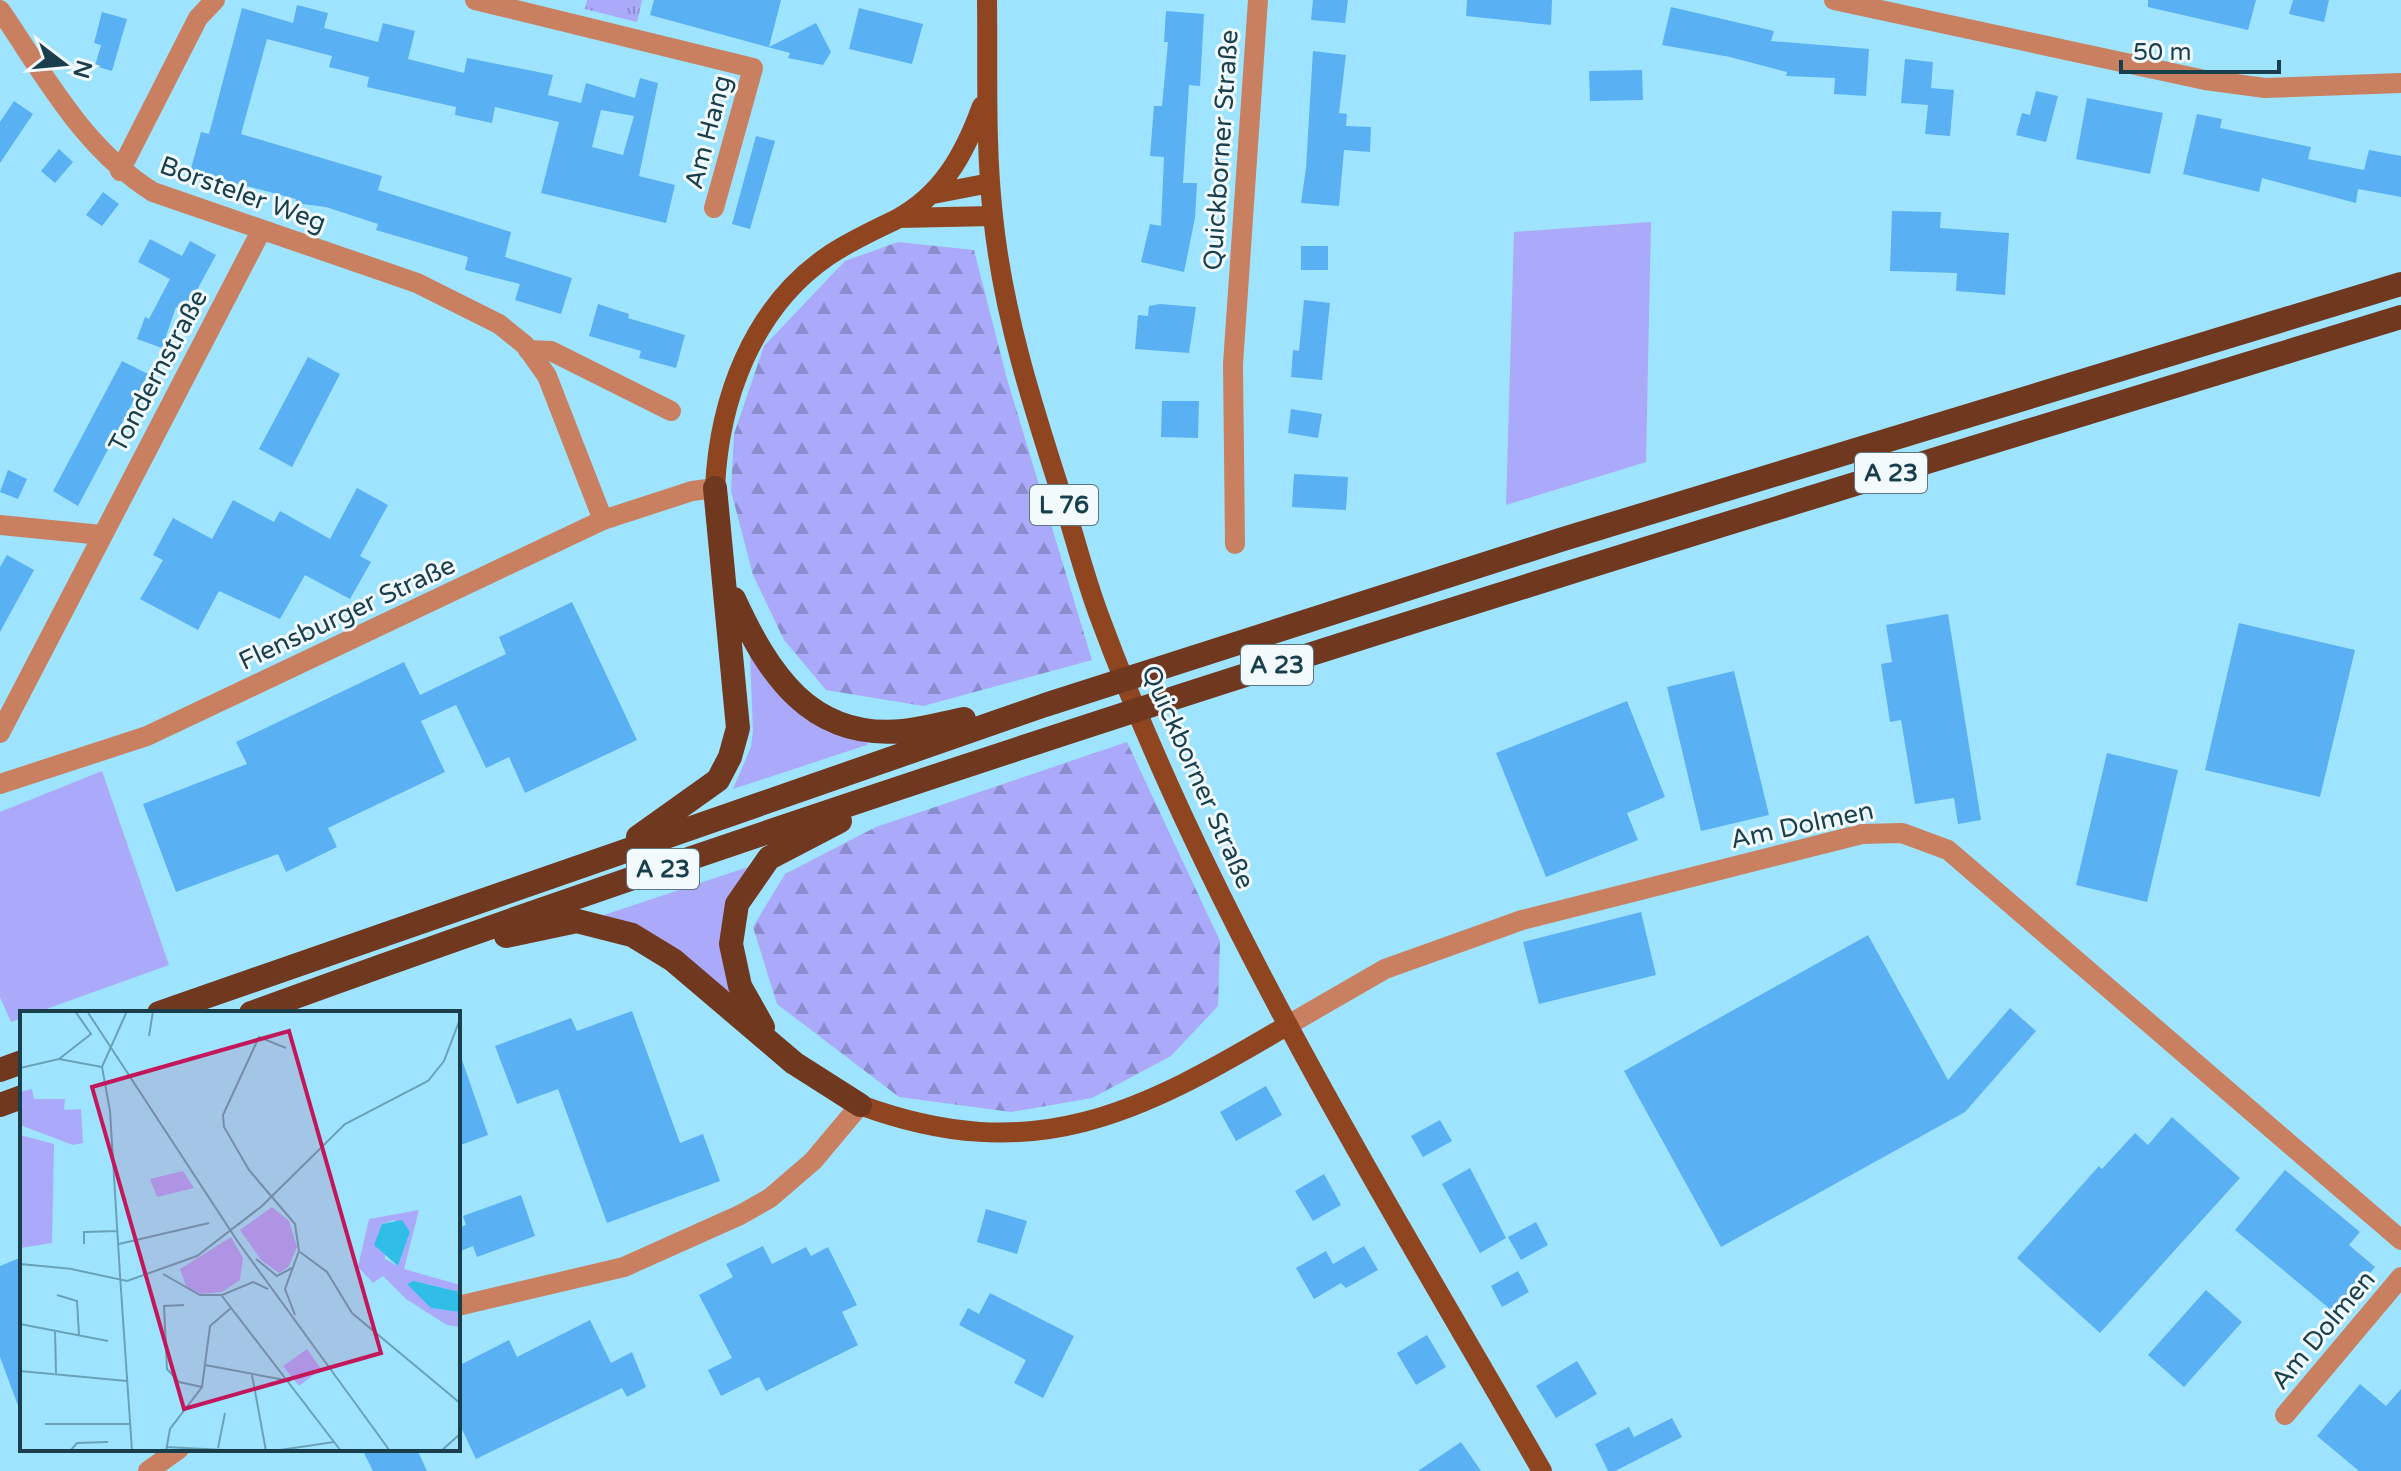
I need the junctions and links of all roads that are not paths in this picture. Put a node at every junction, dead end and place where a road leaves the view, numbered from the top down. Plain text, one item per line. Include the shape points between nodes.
1 (215, 0) edge
2 (475, 0) edge
3 (987, 0) edge
4 (998, 0) edge
5 (1258, 0) edge
6 (1834, 0) edge
7 (0, 10) edge
8 (987, 43) junction
9 (2401, 83) edge
10 (986, 93) junction
11 (120, 171) junction
12 (990, 183) junction
13 (933, 194) junction
14 (714, 208) dead end
15 (993, 216) junction
16 (899, 218) junction
17 (261, 231) junction
18 (2401, 284) edge
19 (2401, 317) edge
20 (528, 350) junction
21 (671, 411) dead end
22 (715, 488) junction
23 (603, 520) junction
24 (0, 525) edge
25 (102, 535) junction
26 (1235, 544) dead end
27 (726, 582) junction
28 (1045, 705) junction
29 (0, 733) edge
30 (916, 782) junction
31 (0, 784) edge
32 (624, 849) junction
33 (410, 955) junction
34 (165, 1011) edge
35 (256, 1011) edge
36 (1288, 1025) junction
37 (773, 1043) junction
38 (20, 1063) edge
39 (0, 1070) edge
40 (20, 1098) edge
41 (0, 1105) edge
42 (860, 1105) junction
43 (2401, 1240) edge
44 (2401, 1277) edge
45 (460, 1306) edge
46 (2285, 1415) dead end
47 (176, 1451) edge
48 (148, 1471) edge
49 (1542, 1471) edge

1 - 11 street via 198,18
2 - 14 street, Am Hang via 753,68
3 - 8 main road, Quickborner Straße / L 76
4 - 8 main road, Quickborner Straße / L 76
5 - 26 street, Quickborner Straße via 1233,364
6 - 9 street via 2205,80 2265,88
7 - 11 street, Borsteler Weg via 90,141
8 - 10 main road, Quickborner Straße / L 76
10 - 12 main road, Quickborner Straße / L 76
10 - 13 main road via 964,153
11 - 17 street, Borsteler Weg via 153,192
12 - 13 main road
12 - 15 main road, Quickborner Straße / L 76
13 - 16 main road
15 - 16 main road
15 - 36 main road, Quickborner Straße / L 76 via 1028,393 1100,617 1158,761
16 - 22 main road via 825,258 789,289 755,335 729,398
17 - 20 street, Borsteler Weg via 417,283 499,324
17 - 25 street, Tondernstraße
18 - 28 highway, A 23 via 1560,540
19 - 30 highway, A 23 via 1381,631
20 - 21 street, Borsteler Weg via 551,351
20 - 23 street, Borsteler Weg via 547,376
22 - 23 street, Flensburger Straße
22 - 27 highway
23 - 31 street, Flensburger Straße via 147,736
24 - 25 street
25 - 29 street, Tondernstraße
27 - 28 highway via 757,650 790,691 811,710 836,722 902,731
27 - 32 highway via 738,728 730,757 718,780
28 - 32 highway, A 23
30 - 33 highway, A 23
30 - 37 highway via 769,858 737,904 731,944 740,986
32 - 34 highway, A 23
33 - 35 highway, A 23
33 - 37 highway via 577,921 604,926 665,954
36 - 42 main road via 1140,1106 1055,1130 964,1131
36 - 43 street, Am Dolmen via 1385,969 1522,920 1862,834 1902,833 1948,850 1995,888
36 - 49 main road, Quickborner Straße
37 - 42 highway via 823,1084
38 - 39 highway
40 - 41 highway
42 - 45 street via 813,1161 770,1198 740,1215 624,1267
44 - 46 street, Am Dolmen
47 - 48 street

